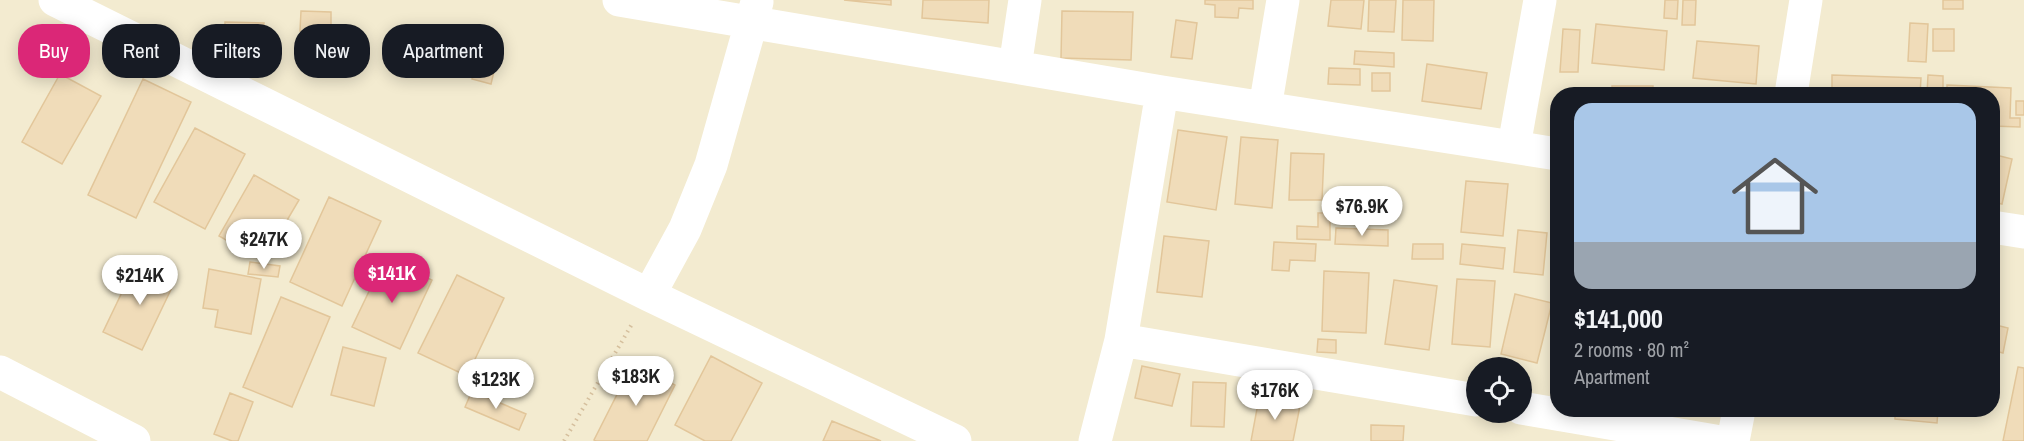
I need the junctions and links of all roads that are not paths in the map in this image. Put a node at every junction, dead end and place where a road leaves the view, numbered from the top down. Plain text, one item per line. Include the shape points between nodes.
1 (55, 0) edge
2 (619, 0) edge
3 (1025, 0) edge
4 (1283, 0) edge
5 (1540, 0) edge
6 (1806, 0) edge
7 (754, 11) edge
8 (1015, 67) junction
9 (1792, 87) edge
10 (1162, 92) junction
11 (1265, 108) junction
12 (1514, 146) junction
13 (1550, 153) edge
14 (2000, 228) edge
15 (2024, 232) edge
16 (649, 295) junction
17 (1121, 340) junction
18 (0, 372) edge
19 (1466, 398) edge
20 (1532, 410) edge
21 (1550, 413) edge
22 (1574, 417) edge
23 (1737, 417) edge
24 (134, 441) edge
25 (955, 441) edge
26 (1095, 441) edge
27 (1715, 441) edge
28 (1733, 441) edge

1 - 16 street
2 - 7 street
3 - 8 street
4 - 11 street
5 - 12 street
6 - 9 street
7 - 8 street
7 - 16 street via 711,165 686,229
8 - 10 street
10 - 11 street
10 - 17 street
11 - 12 street
12 - 13 street
14 - 15 street
16 - 25 street
17 - 19 street
17 - 26 street
18 - 24 street
20 - 21 street
22 - 27 street
23 - 28 street

